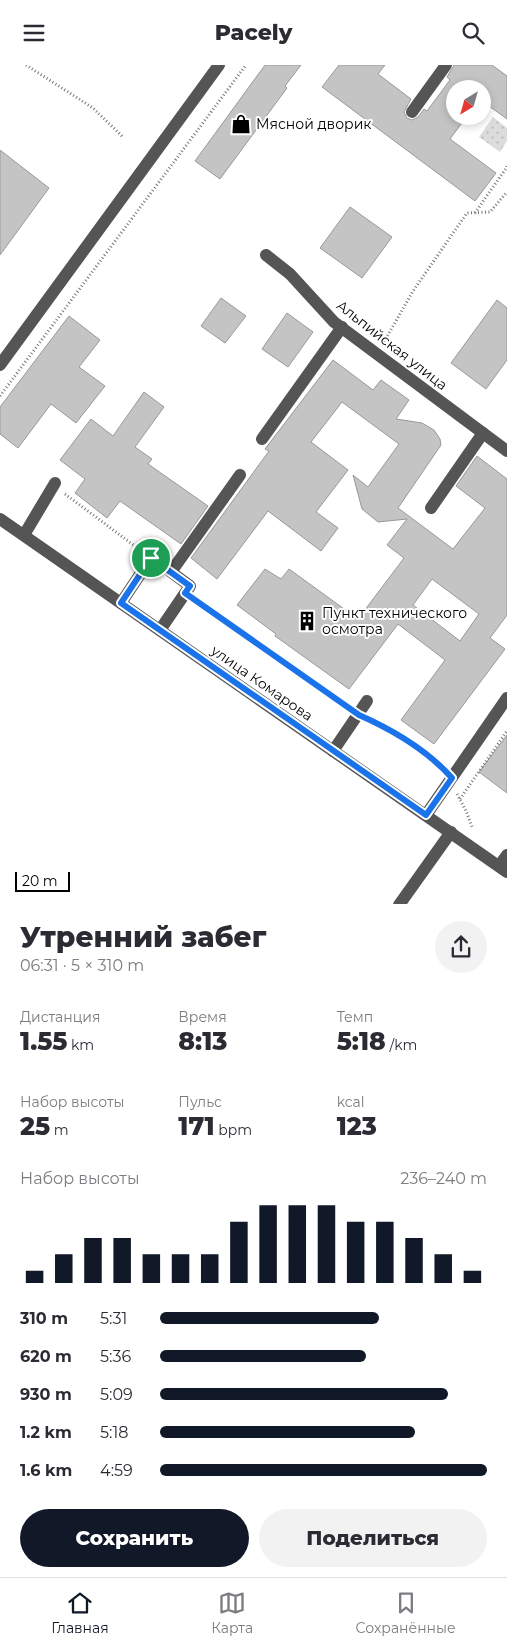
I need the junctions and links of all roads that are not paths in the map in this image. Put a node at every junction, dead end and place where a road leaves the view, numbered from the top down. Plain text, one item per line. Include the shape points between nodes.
1 (219, 65) edge
2 (446, 65) edge
3 (412, 112) dead end
4 (266, 255) dead end
5 (342, 327) junction
6 (0, 365) edge
7 (483, 433) junction
8 (262, 439) dead end
9 (507, 451) edge
10 (240, 475) dead end
11 (55, 484) road end
12 (430, 508) dead end
13 (0, 519) edge
14 (24, 535) junction
15 (151, 558) road end
16 (121, 603) junction
17 (160, 630) junction
18 (507, 698) edge
19 (367, 701) dead end
20 (334, 751) junction
21 (426, 815) junction
22 (451, 832) junction
23 (507, 855) edge
24 (503, 869) edge
25 (404, 903) edge

1 - 6 street
2 - 3 street
4 - 5 street, Альпийская улица via 290,274
5 - 7 street, Альпийская улица
5 - 8 street
7 - 9 street, Альпийская улица
7 - 12 street
10 - 17 street via 171,572 190,586
11 - 14 street
13 - 14 street, улица Комарова
14 - 16 street, улица Комарова
15 - 16 street
16 - 17 street, улица Комарова
17 - 20 street, улица Комарова
18 - 21 street
19 - 20 street
20 - 21 street, улица Комарова
21 - 22 street, улица Комарова
22 - 24 street, улица Комарова
22 - 25 street
23 - 24 street

